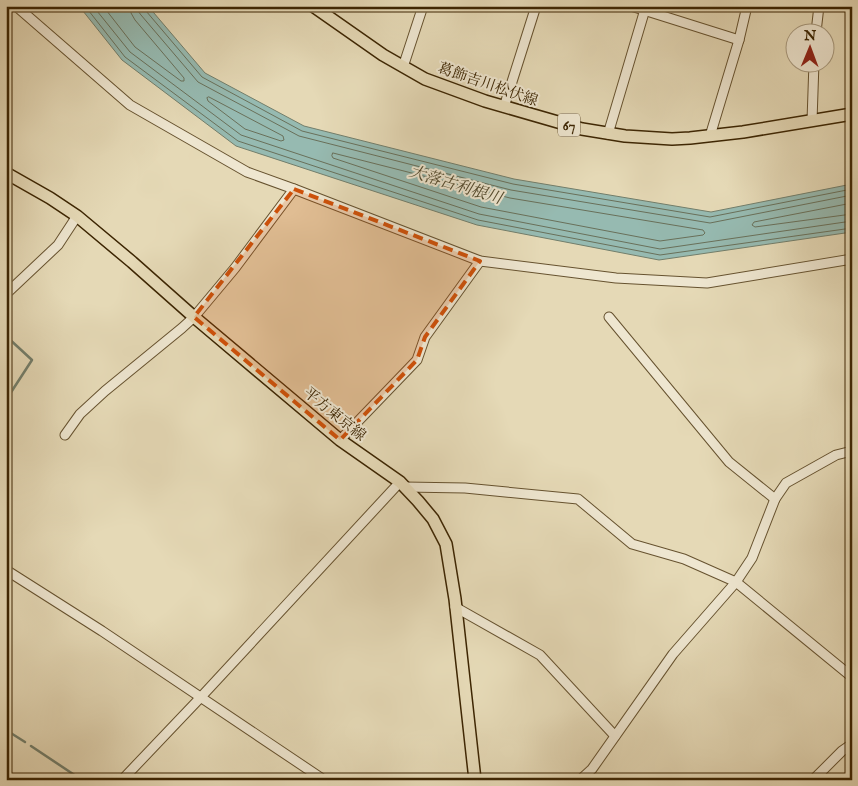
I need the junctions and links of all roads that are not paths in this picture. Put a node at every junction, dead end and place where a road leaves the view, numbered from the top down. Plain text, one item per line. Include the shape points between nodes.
1 (16, 6) edge
2 (312, 6) edge
3 (423, 6) edge
4 (536, 6) edge
5 (632, 6) edge
6 (746, 6) edge
7 (819, 6) edge
8 (646, 8) edge
9 (817, 22) edge
10 (739, 40) junction
11 (403, 67) junction
12 (814, 72) edge
13 (504, 107) junction
14 (852, 114) edge
15 (812, 121) junction
16 (608, 134) junction
17 (710, 136) junction
18 (6, 173) edge
19 (294, 189) junction
20 (77, 216) junction
21 (852, 260) edge
22 (480, 261) junction
23 (6, 294) edge
24 (194, 316) junction
25 (609, 317) dead end
26 (65, 435) dead end
27 (340, 440) junction
28 (852, 451) edge
29 (403, 484) junction
30 (775, 499) junction
31 (6, 570) edge
32 (736, 582) junction
33 (456, 607) junction
34 (852, 677) edge
35 (201, 697) junction
36 (615, 736) junction
37 (852, 744) edge
38 (122, 780) edge
39 (324, 780) edge
40 (475, 780) edge
41 (581, 780) edge
42 (813, 780) edge

1 - 19 street via 130,105 247,172
2 - 11 main road, 葛飾吉川松伏線 / 67
3 - 11 street
4 - 13 street
5 - 8 street
6 - 10 street
7 - 9 street
8 - 10 street
8 - 16 street
10 - 17 street
11 - 13 main road, 葛飾吉川松伏線 / 67 via 425,79
12 - 15 street
13 - 16 main road, 葛飾吉川松伏線 / 67
14 - 15 main road, 葛飾吉川松伏線 / 67
15 - 17 main road, 葛飾吉川松伏線 / 67
16 - 17 main road, 葛飾吉川松伏線 / 67 via 672,139
18 - 20 main road, 平方東京線
19 - 22 street
19 - 24 street via 235,268
20 - 23 street via 58,244
20 - 24 main road, 平方東京線
21 - 22 street via 708,283 616,278
22 - 27 street via 425,338 417,360
24 - 26 street via 80,414
24 - 27 main road, 平方東京線
25 - 30 street via 729,462
27 - 29 main road, 平方東京線
28 - 30 street via 836,455 786,483
29 - 32 street via 578,499 632,544 684,559
29 - 33 main road, 平方東京線 via 433,519 446,544
29 - 35 street
30 - 32 street via 752,558
31 - 35 street
32 - 34 street
32 - 36 street via 673,654
33 - 36 street via 540,656
33 - 40 main road, 平方東京線
35 - 38 street
35 - 39 street
36 - 41 street
37 - 42 street

